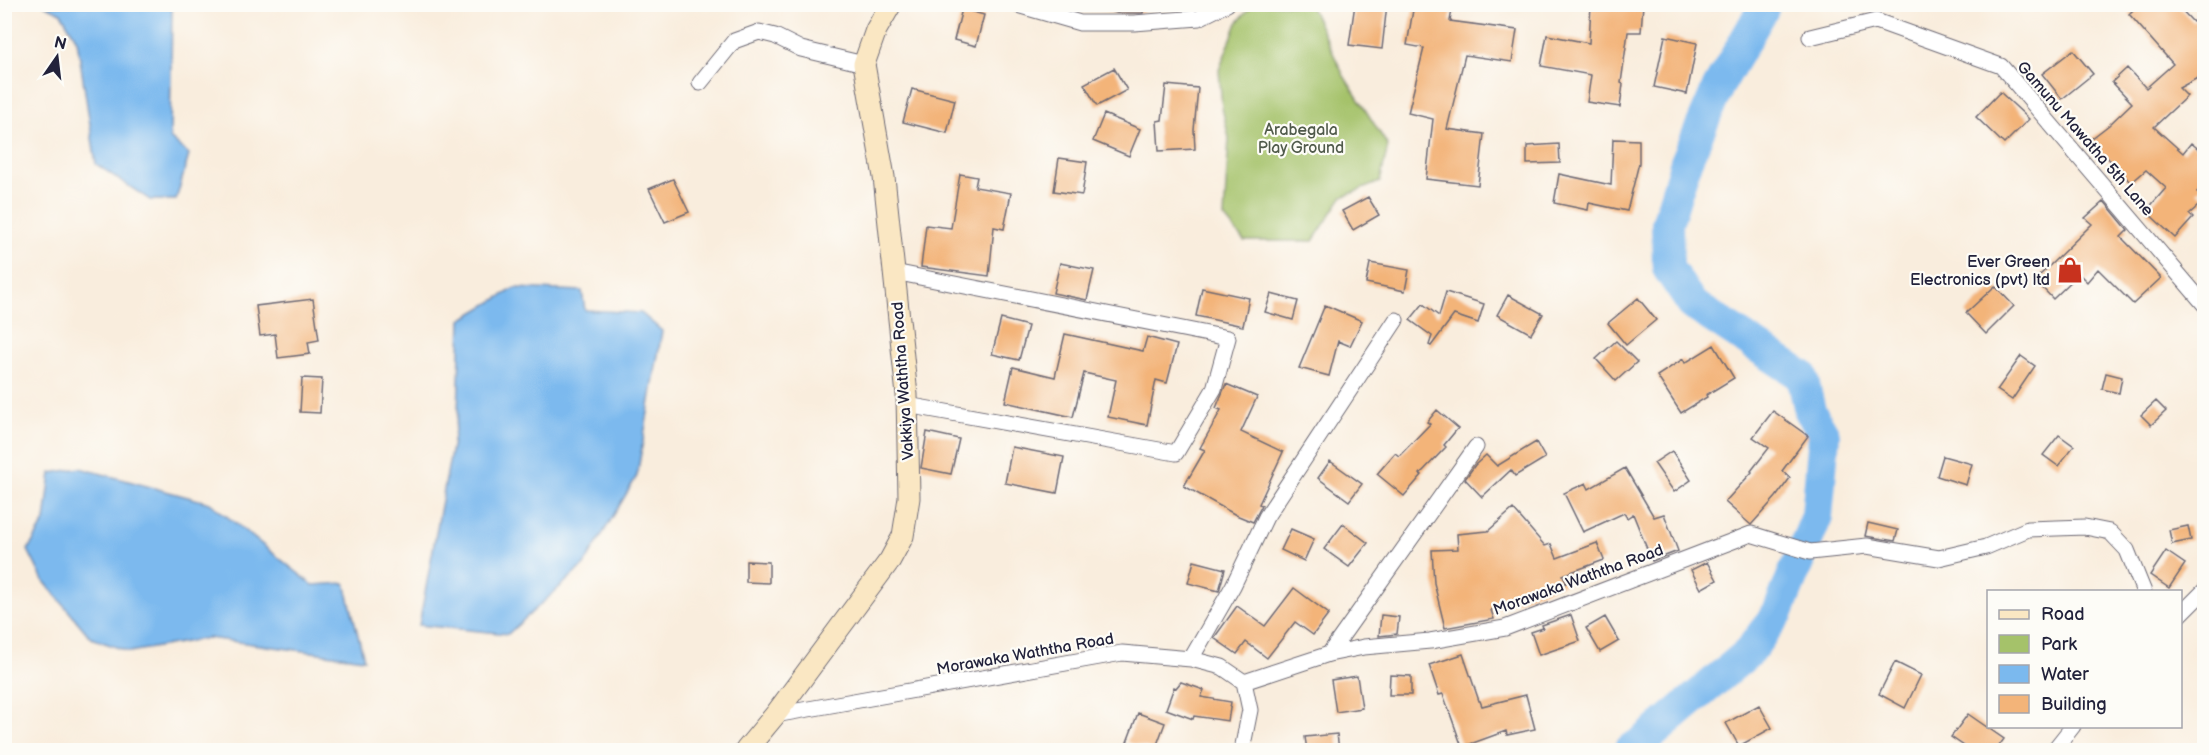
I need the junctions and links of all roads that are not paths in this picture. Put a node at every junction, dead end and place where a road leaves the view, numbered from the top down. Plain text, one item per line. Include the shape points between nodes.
1 (891, 4) edge
2 (1014, 4) edge
3 (1227, 4) edge
4 (1810, 37) dead end
5 (864, 64) junction
6 (700, 83) dead end
7 (894, 272) junction
8 (2205, 304) edge
9 (1396, 320) dead end
10 (907, 405) junction
11 (1476, 447) dead end
12 (2144, 590) edge
13 (2205, 591) edge
14 (2182, 614) edge
15 (1329, 654) junction
16 (1191, 659) junction
17 (1244, 682) junction
18 (775, 714) junction
19 (2071, 728) edge
20 (746, 750) edge
21 (1242, 750) edge
22 (2054, 750) edge

1 - 5 street, Vakkiya Waththa Road via 876,30
2 - 3 street via 1080,23 1134,23 1199,18
4 - 8 street, Gamunu Mawatha 5th Lane via 1876,21 2001,66
5 - 6 street via 801,49 759,33 735,41
5 - 7 street, Vakkiya Waththa Road via 884,177
7 - 10 street, Vakkiya Waththa Road
7 - 10 street via 1228,338 1214,389 1176,453
9 - 16 street via 1266,517
10 - 18 street, Vakkiya Waththa Road via 909,498 903,536 890,560
11 - 15 street
12 - 15 street, Morawaka Waththa Road via 2127,550 2110,532 2085,527 2028,529 1986,547 1939,558 1867,546 1810,552 1750,534 1505,628
13 - 14 street
15 - 17 street, Morawaka Waththa Road
16 - 17 street, Morawaka Waththa Road via 1222,667
16 - 18 street, Morawaka Waththa Road via 1122,653
17 - 21 street via 1250,710
18 - 20 street, Vakkiya Waththa Road
19 - 22 street

